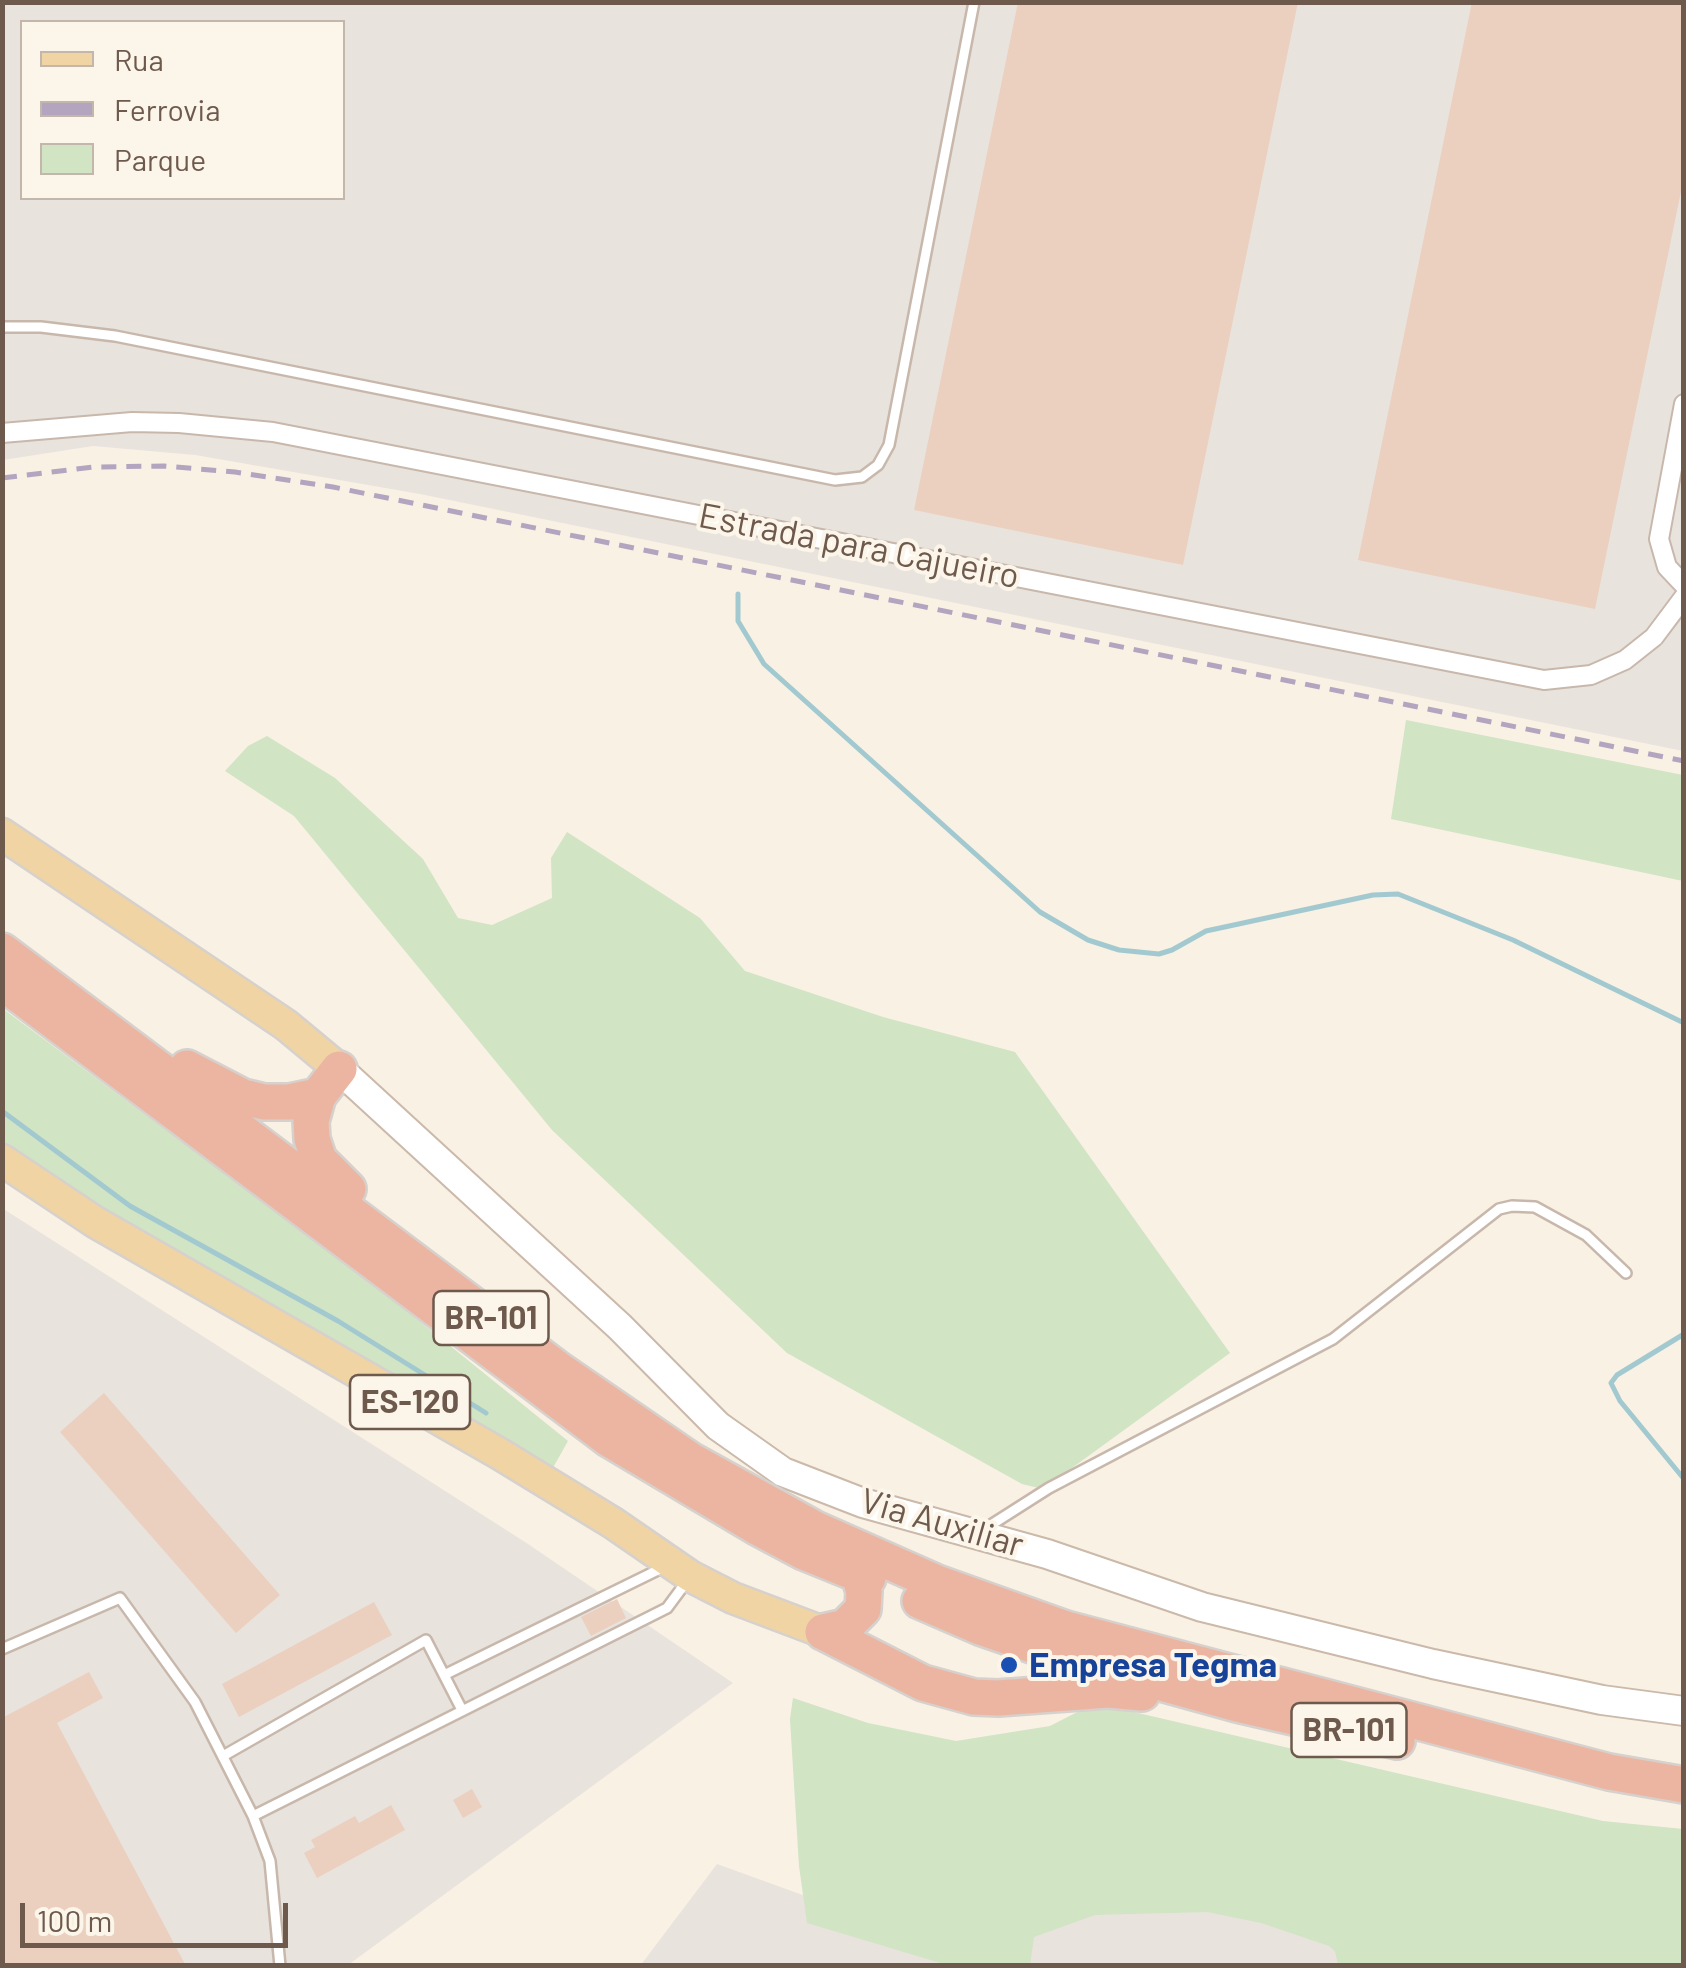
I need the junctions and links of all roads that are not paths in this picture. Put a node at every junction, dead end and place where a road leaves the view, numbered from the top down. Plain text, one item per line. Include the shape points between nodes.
1 (974, 2) edge
2 (2, 327) edge
3 (1684, 404) edge
4 (2, 432) edge
5 (1684, 585) edge
6 (1684, 598) edge
7 (2, 834) edge
8 (2, 951) edge
9 (2, 982) edge
10 (50, 988) junction
11 (329, 1083) junction
12 (2, 1160) edge
13 (1626, 1273) dead end
14 (450, 1286) junction
15 (976, 1534) junction
16 (680, 1570) junction
17 (858, 1574) junction
18 (823, 1632) junction
19 (2, 1649) edge
20 (444, 1676) junction
21 (1237, 1704) junction
22 (462, 1710) junction
23 (1684, 1711) edge
24 (223, 1756) junction
25 (1684, 1785) edge
26 (1684, 1810) edge
27 (252, 1816) junction
28 (280, 1966) edge

1 - 2 lane via 889,445 862,476 836,480 115,336
3 - 5 street via 1659,539 1666,567
4 - 6 street, Estrada para Cajueiro via 132,422 273,432 1544,680 1590,675 1624,660 1667,623
7 - 11 main road via 286,1025
8 - 10 highway, BR-101
9 - 17 highway, BR-101 via 609,1439 757,1527
10 - 11 highway via 243,1096 290,1102
10 - 14 highway, BR-101
11 - 14 highway via 311,1120 319,1160 396,1227
11 - 15 street, Via Auxiliar via 620,1327 718,1426 783,1472
12 - 16 main road, ES-120 via 95,1222 500,1454
13 - 15 lane via 1586,1234 1535,1207 1499,1209 1334,1339 1048,1488
14 - 25 highway, BR-101 via 690,1460 937,1584 1174,1660 1609,1772
15 - 23 street, Via Auxiliar via 1202,1607 1433,1664
16 - 18 main road, ES-120 via 732,1598
16 - 20 lane
16 - 22 lane via 668,1608
17 - 18 highway via 862,1609 845,1627
17 - 21 highway, BR-101 via 1066,1657
18 - 21 highway via 923,1683 974,1696 1108,1690
19 - 24 lane via 120,1598 195,1702
20 - 22 lane
20 - 24 lane via 426,1640
21 - 26 highway, BR-101
22 - 27 lane
24 - 27 lane
27 - 28 lane via 270,1861

